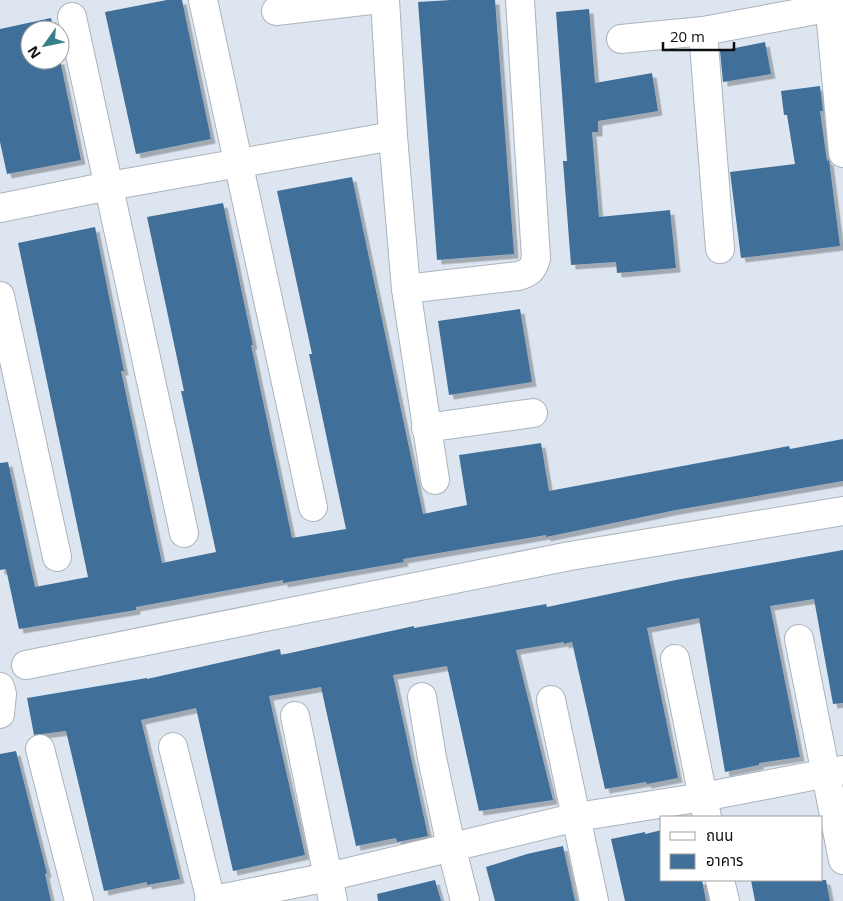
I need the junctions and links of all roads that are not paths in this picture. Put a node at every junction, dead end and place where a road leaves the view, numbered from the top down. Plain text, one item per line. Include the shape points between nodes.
1 (203, 0) edge
2 (371, 0) edge
3 (386, 0) edge
4 (520, 0) edge
5 (834, 4) edge
6 (276, 11) dead end
7 (72, 17) dead end
8 (703, 31) junction
9 (621, 39) dead end
10 (393, 136) junction
11 (843, 154) edge
12 (238, 163) junction
13 (109, 186) junction
14 (0, 208) edge
15 (720, 249) dead end
16 (406, 289) junction
17 (0, 296) edge
18 (533, 413) dead end
19 (426, 428) junction
20 (435, 480) dead end
21 (313, 507) dead end
22 (843, 512) edge
23 (184, 533) dead end
24 (57, 557) dead end
25 (799, 639) dead end
26 (675, 659) dead end
27 (26, 665) dead end
28 (0, 687) edge
29 (422, 697) dead end
30 (550, 700) dead end
31 (0, 714) edge
32 (295, 716) dead end
33 (173, 747) dead end
34 (40, 749) dead end
35 (834, 771) edge
36 (705, 807) edge
37 (577, 817) junction
38 (451, 846) junction
39 (843, 860) edge
40 (720, 881) edge
41 (330, 889) edge
42 (79, 901) edge
43 (211, 901) edge
44 (466, 901) edge
45 (594, 901) edge
46 (725, 901) edge

1 - 12 street
2 - 6 street
3 - 10 street
4 - 16 street via 534,267 518,276
5 - 8 street
5 - 11 street
7 - 13 street
8 - 9 street
8 - 15 street
10 - 12 street
10 - 16 street
12 - 13 street
12 - 21 street
13 - 14 street
13 - 23 street
16 - 19 street
17 - 24 street
18 - 19 street
19 - 20 street
22 - 27 street via 570,556
25 - 35 street
26 - 36 street
28 - 31 street
29 - 38 street
30 - 37 street
32 - 41 street
33 - 43 street
34 - 42 street
35 - 36 street
35 - 39 street
36 - 37 street
37 - 38 street
37 - 45 street
38 - 41 street
38 - 44 street
40 - 46 street
41 - 43 street

